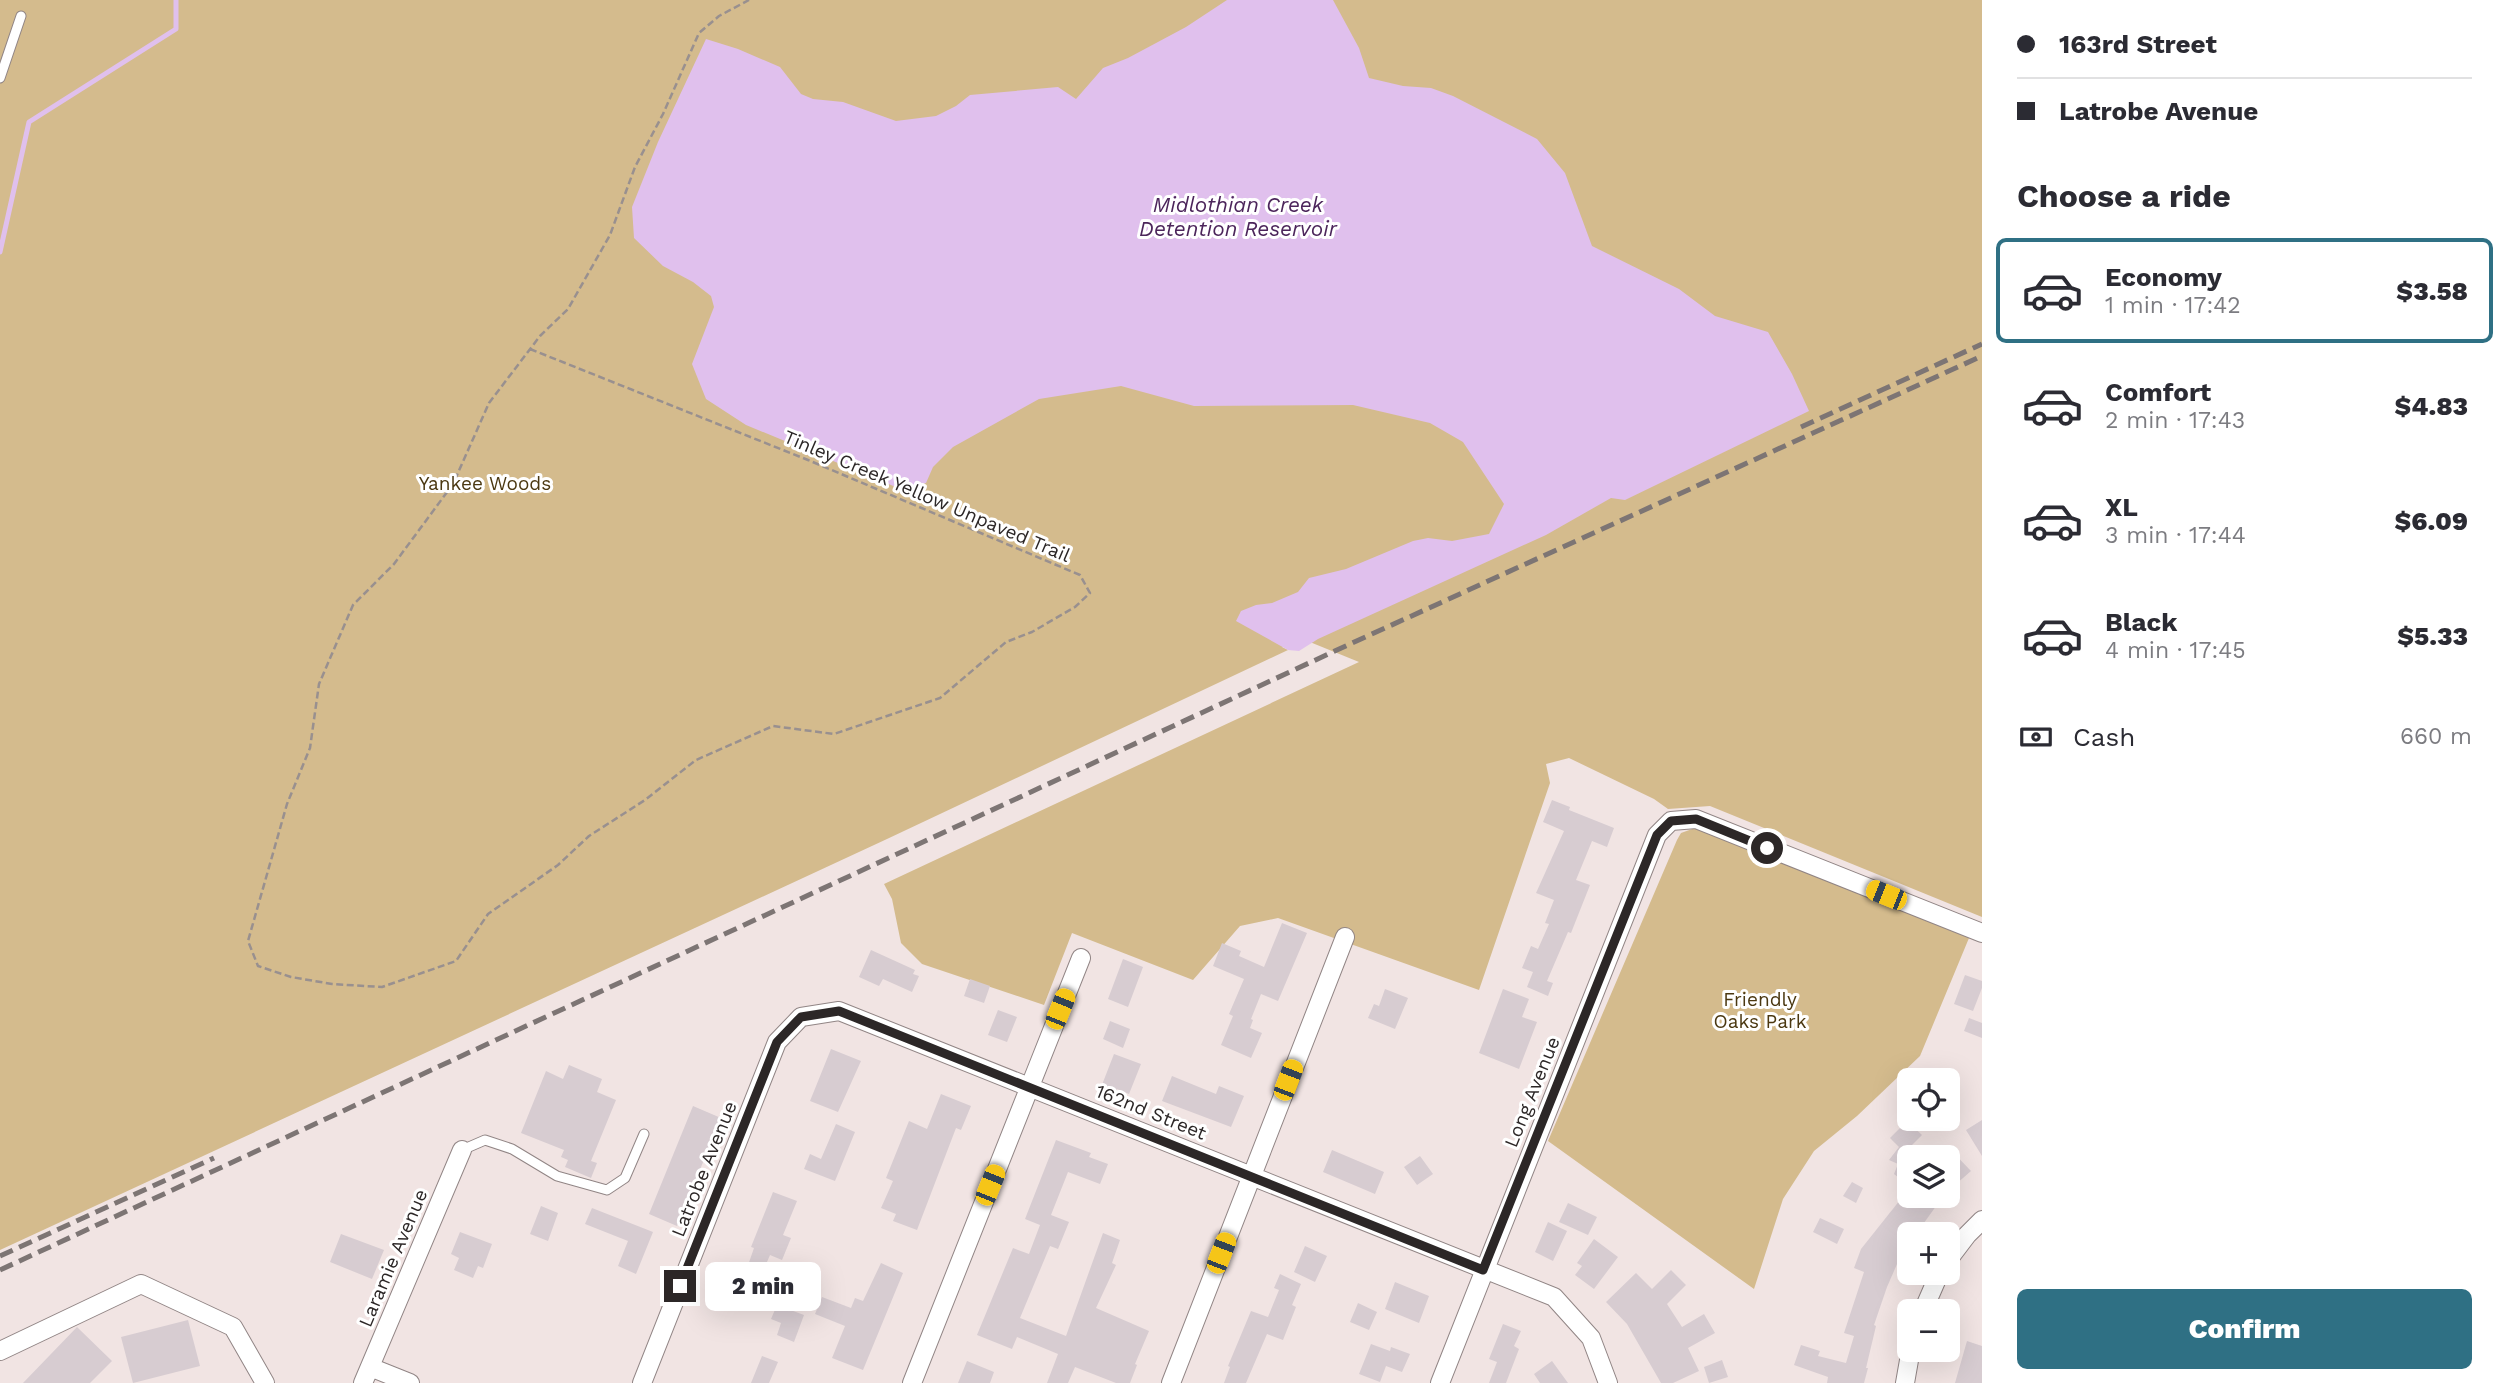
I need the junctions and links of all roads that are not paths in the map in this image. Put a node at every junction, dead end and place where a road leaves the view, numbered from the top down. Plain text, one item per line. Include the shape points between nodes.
1 (21, 16) dead end
2 (0, 78) edge
3 (1982, 933) edge
4 (1345, 936) dead end
5 (1081, 958) dead end
6 (801, 1017) joint
7 (1030, 1086) junction
8 (644, 1134) dead end
9 (462, 1150) joint
10 (1251, 1175) junction
11 (1982, 1220) edge
12 (1960, 1244) edge
13 (1483, 1270) junction
14 (0, 1351) edge
15 (1909, 1362) edge
16 (366, 1375) edge
17 (265, 1383) edge
18 (410, 1383) edge
19 (642, 1383) edge
20 (912, 1383) edge
21 (1171, 1383) edge
22 (1440, 1383) edge
23 (1608, 1383) edge
24 (1905, 1383) edge

1 - 2 lane
3 - 13 street, Long Avenue via 1696,819 1671,821 1657,835
4 - 10 street
5 - 7 street
6 - 7 street, 162nd Street via 839,1011
6 - 19 street, Latrobe Avenue via 777,1042
7 - 10 street, 162nd Street
7 - 20 street
8 - 9 lane via 625,1178 607,1190 557,1176 512,1149 485,1140
9 - 16 street, Laramie Avenue
10 - 13 street, 162nd Street
10 - 21 street
11 - 12 street
13 - 22 street, Long Avenue
13 - 23 street, 162nd Street via 1553,1297 1591,1338
14 - 17 street via 141,1284 233,1327
15 - 24 street
16 - 18 street

